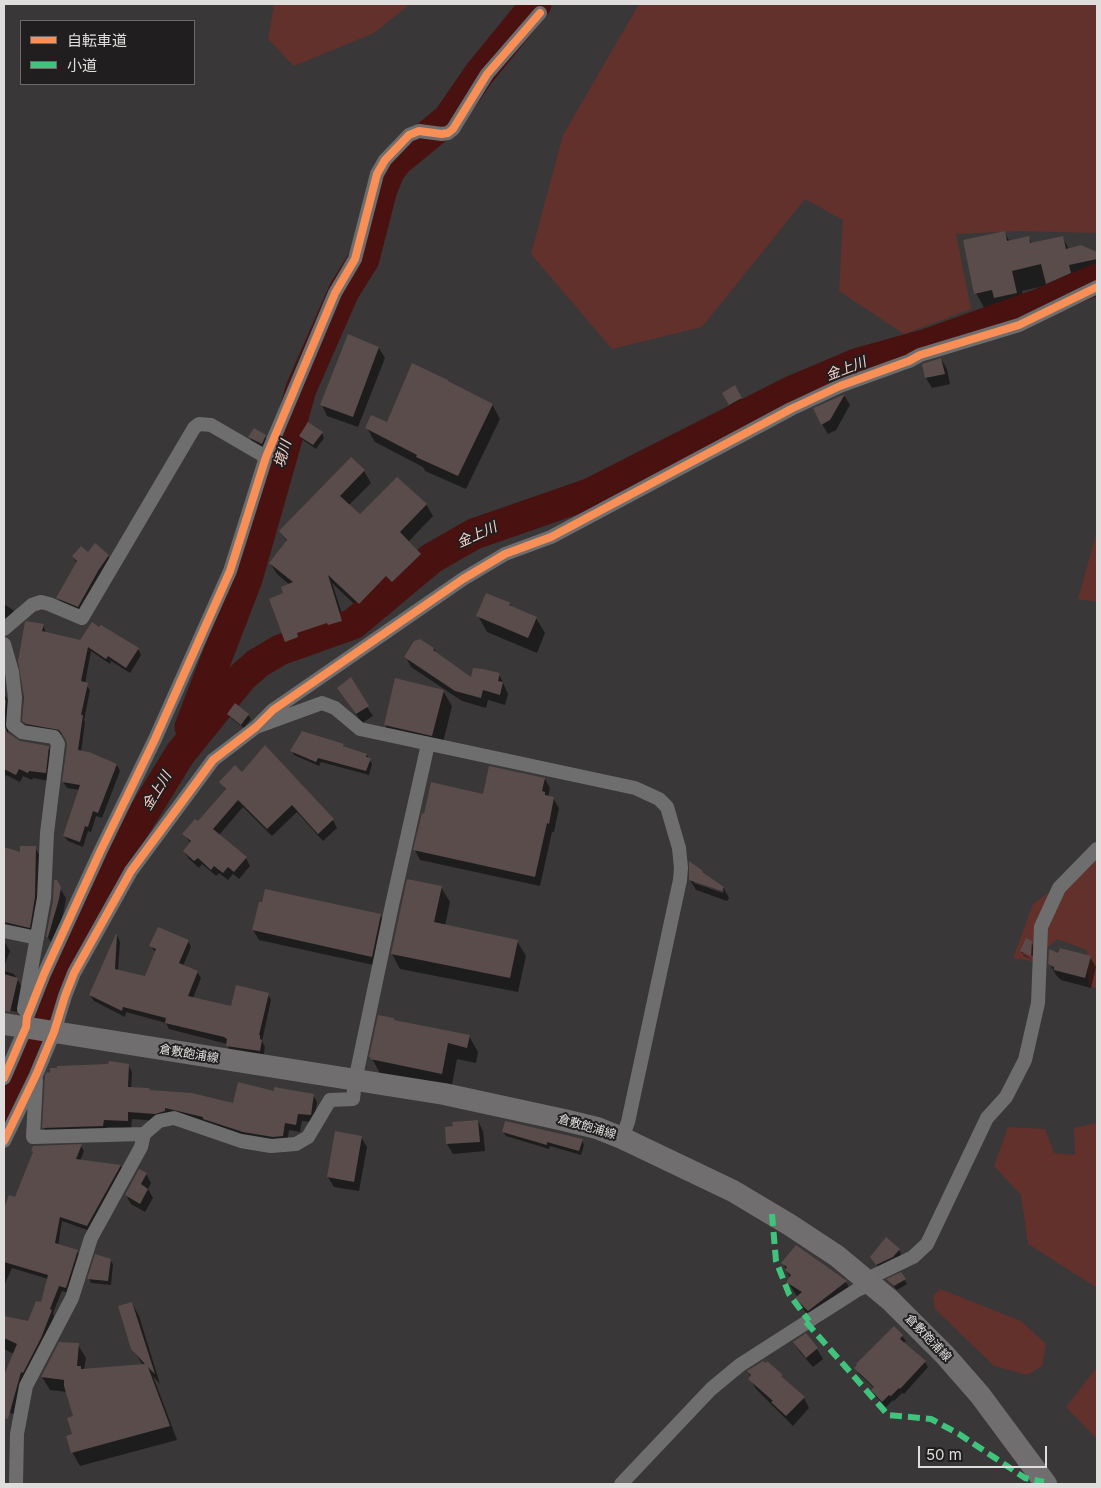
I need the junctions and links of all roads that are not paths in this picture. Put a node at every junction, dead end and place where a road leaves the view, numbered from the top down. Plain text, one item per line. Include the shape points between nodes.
1 (540, 13) dead end
2 (1097, 287) edge
3 (266, 457) junction
4 (4, 629) edge
5 (4, 644) edge
6 (256, 727) junction
7 (428, 744) junction
8 (1097, 849) edge
9 (4, 931) edge
10 (36, 938) junction
11 (26, 1022) junction
12 (4, 1024) edge
13 (54, 1032) junction
14 (36, 1074) junction
15 (4, 1078) edge
16 (355, 1081) junction
17 (144, 1134) junction
18 (622, 1138) junction
19 (4, 1141) edge
20 (868, 1282) junction
21 (16, 1484) edge
22 (621, 1484) edge
23 (1046, 1484) edge

1 - 3 street via 487,74 453,129 442,134 419,131 409,135 385,160 377,174 355,259 335,293
2 - 6 street via 1019,325 920,354 791,408 551,537 505,554 463,579 273,710
3 - 4 street via 211,425 199,424 82,618 41,602 32,605
3 - 11 street via 230,571 156,740 44,974
5 - 10 street via 12,672 14,725 22,732 54,737 58,744 47,833 44,898
6 - 7 street via 322,703 335,708 360,729
6 - 13 street via 213,760 131,871 74,973
7 - 16 street
7 - 18 street via 635,788 659,799 667,807 679,848 680,880
8 - 20 street via 1059,888 1041,927 1038,1003 1025,1060 1006,1097 987,1118 927,1244 913,1257
9 - 10 street
10 - 11 street via 24,1007
11 - 12 main road, 倉敷飽浦線
11 - 13 main road, 倉敷飽浦線
11 - 15 street
13 - 14 street
13 - 16 main road, 倉敷飽浦線
14 - 17 street via 33,1137
14 - 19 street
16 - 17 street via 353,1099 330,1100 308,1137 296,1144 271,1146 241,1141 174,1118 159,1120
16 - 18 main road, 倉敷飽浦線 via 497,1105 572,1122
17 - 21 street via 141,1147 91,1238 72,1298 26,1386 17,1434
18 - 20 main road, 倉敷飽浦線 via 733,1191 838,1256
20 - 22 street via 710,1388
20 - 23 main road, 倉敷飽浦線 via 911,1321 974,1388

